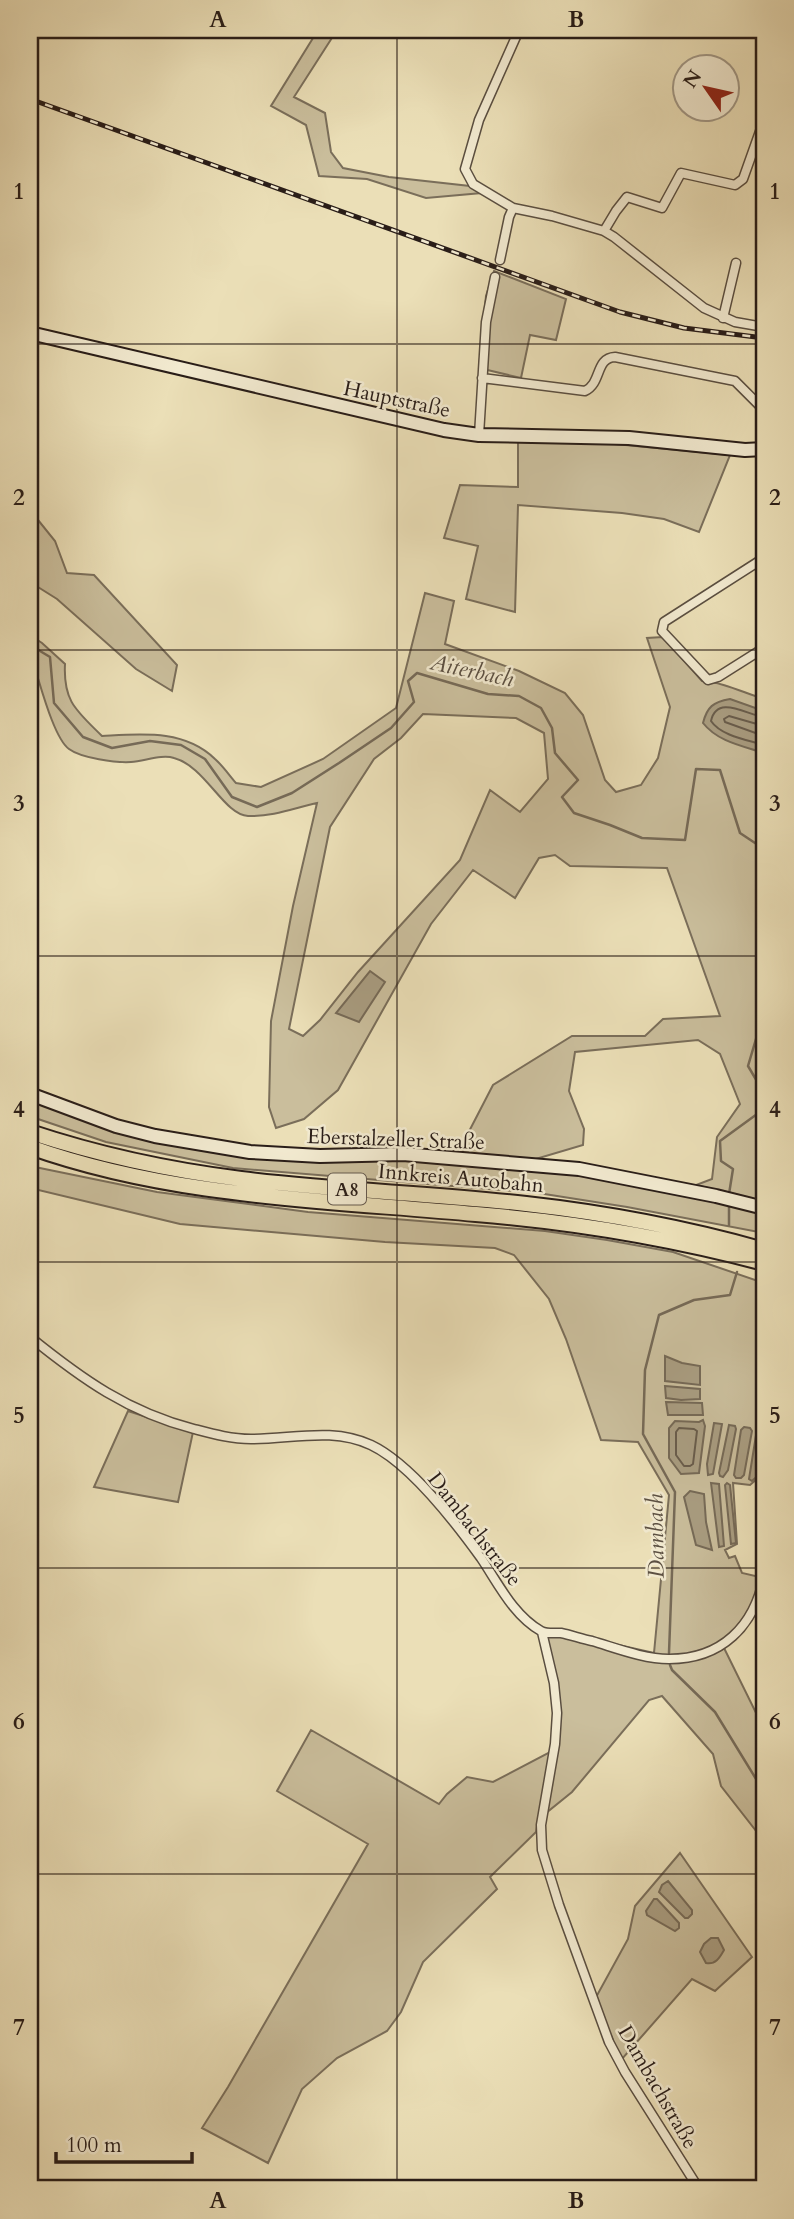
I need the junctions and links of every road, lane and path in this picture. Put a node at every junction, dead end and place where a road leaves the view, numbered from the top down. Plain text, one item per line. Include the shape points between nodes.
1 (519, 30) edge
2 (764, 120) edge
3 (513, 208) junction
4 (604, 231) junction
5 (500, 260) dead end
6 (736, 263) dead end
7 (495, 277) dead end
8 (723, 318) junction
9 (764, 327) edge
10 (30, 333) edge
11 (482, 378) junction
12 (764, 410) edge
13 (479, 435) junction
14 (764, 449) edge
15 (764, 558) edge
16 (764, 648) edge
17 (30, 1094) edge
18 (30, 1132) edge
19 (30, 1147) edge
20 (764, 1208) edge
21 (764, 1250) edge
22 (764, 1264) edge
23 (30, 1337) edge
24 (764, 1577) edge
25 (542, 1632) junction
26 (699, 2189) edge

1 - 3 street via 479,120 466,169 473,184
2 - 4 street via 740,183 681,173 662,208 627,197
3 - 4 street
3 - 5 street
4 - 8 street
6 - 8 street
7 - 11 street
8 - 9 street
10 - 13 street, Hauptstraße via 413,424
11 - 12 street via 585,391 594,384 602,362 615,357 735,381
11 - 13 street
13 - 14 street, Hauptstraße via 629,438
15 - 16 street via 664,622 662,631 708,680
17 - 20 street, Eberstalzeller Straße via 116,1126 250,1152 403,1154 579,1168
18 - 21 highway, Innkreis Autobahn / A8 via 190,1172 579,1210
19 - 22 highway, Innkreis Autobahn / A8 via 121,1174 191,1187 569,1224 665,1240
23 - 25 street, Dambachstraße via 68,1368 155,1418 232,1438 341,1435 382,1451 446,1513 510,1603
24 - 25 street via 761,1593 741,1630 686,1657 668,1659
25 - 26 street, Dambachstraße via 557,1713 541,1825 542,1850 609,2042

